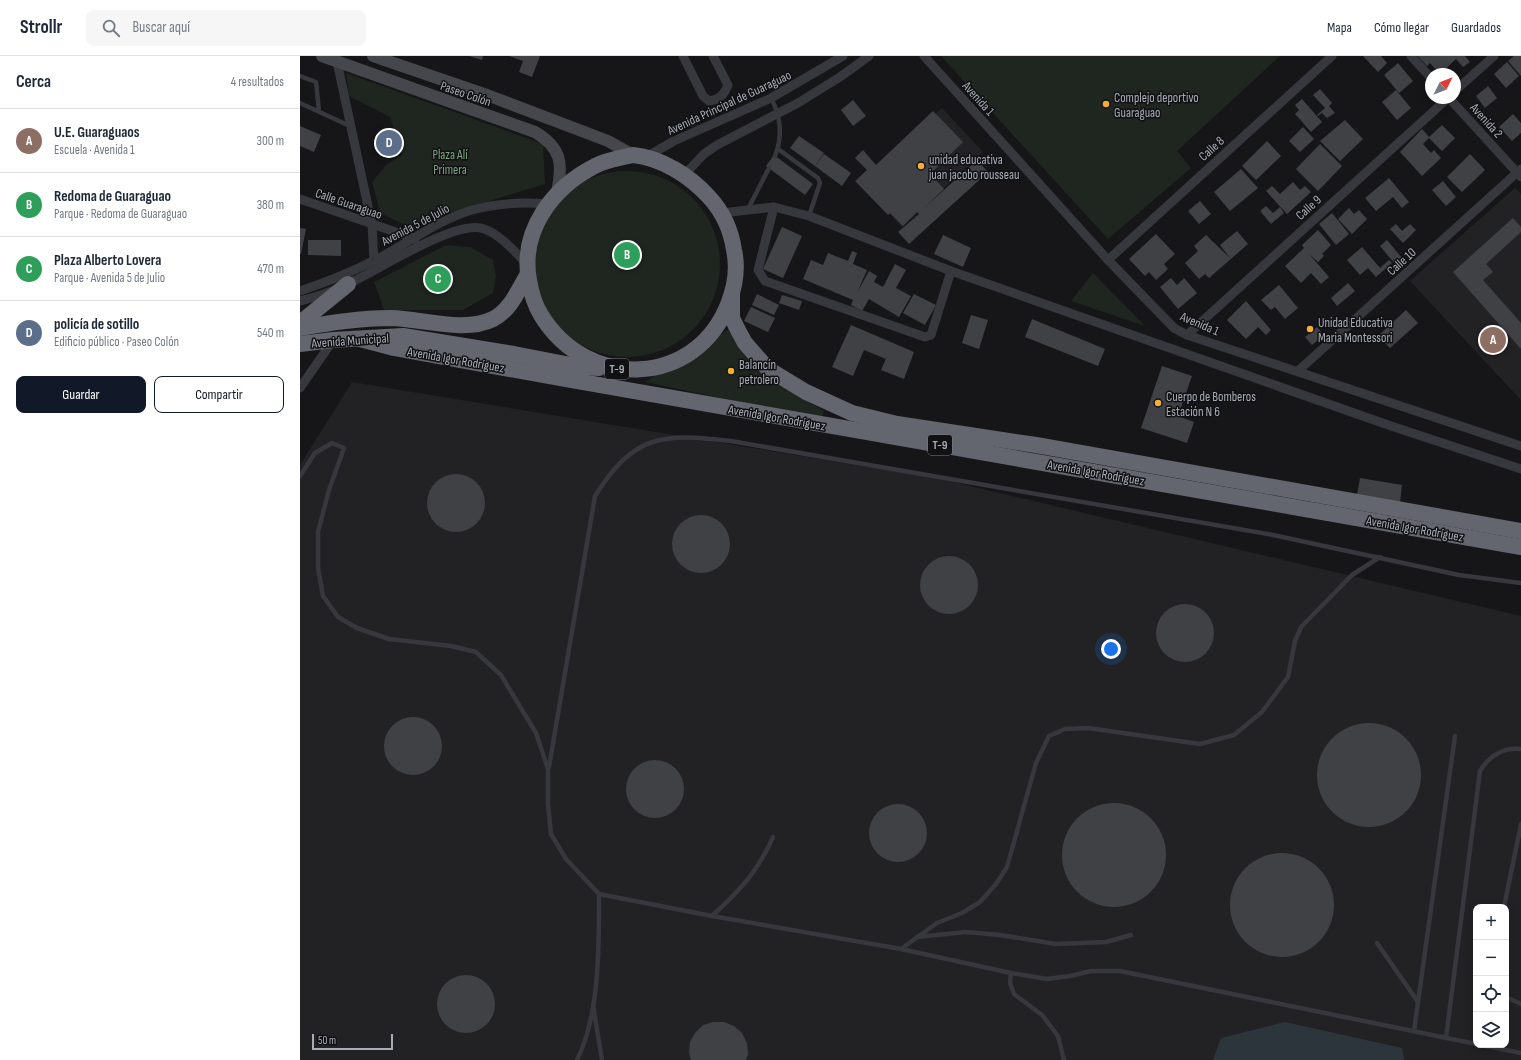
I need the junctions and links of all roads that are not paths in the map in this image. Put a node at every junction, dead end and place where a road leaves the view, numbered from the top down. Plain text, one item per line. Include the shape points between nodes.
1 (322, 56) edge
2 (373, 56) edge
3 (683, 56) edge
4 (713, 56) edge
5 (843, 56) edge
6 (869, 56) edge
7 (924, 56) edge
8 (1332, 56) edge
9 (1411, 56) edge
10 (1494, 56) edge
11 (336, 59) edge
12 (1425, 71) edge
13 (300, 76) edge
14 (1461, 86) edge
15 (771, 98) junction
16 (300, 103) edge
17 (1441, 104) edge
18 (1454, 104) edge
19 (319, 111) junction
20 (779, 113) junction
21 (350, 126) junction
22 (778, 149) junction
23 (640, 156) junction
24 (775, 156) dead end
25 (769, 168) dead end
26 (1520, 173) edge
27 (684, 176) junction
28 (552, 198) junction
29 (300, 200) edge
30 (774, 207) junction
31 (748, 209) junction
32 (722, 213) junction
33 (809, 216) junction
34 (372, 224) junction
35 (413, 238) junction
36 (420, 246) junction
37 (374, 260) junction
38 (1108, 260) junction
39 (527, 269) junction
40 (951, 272) junction
41 (348, 284) junction
42 (300, 290) edge
43 (732, 294) junction
44 (300, 302) edge
45 (341, 321) junction
46 (300, 323) edge
47 (300, 328) edge
48 (1187, 335) junction
49 (360, 339) junction
50 (334, 340) junction
51 (300, 344) edge
52 (614, 368) junction
53 (1298, 371) junction
54 (300, 388) edge
55 (670, 398) junction
56 (1521, 446) edge
57 (1521, 469) edge
58 (300, 476) edge
59 (1521, 531) edge
60 (1521, 547) edge
61 (1380, 557) junction
62 (1521, 583) edge
63 (1455, 736) dead end
64 (1521, 749) edge
65 (548, 769) junction
66 (1521, 824) edge
67 (773, 837) dead end
68 (599, 894) junction
69 (1505, 904) edge
70 (712, 916) junction
71 (1131, 935) dead end
72 (917, 937) junction
73 (1377, 943) dead end
74 (901, 949) junction
75 (1011, 973) junction
76 (1509, 998) edge
77 (593, 1002) junction
78 (1418, 1002) junction
79 (1521, 1004) edge
80 (1414, 1031) junction
81 (1446, 1038) junction
82 (1473, 1043) edge
83 (1496, 1048) edge
84 (1521, 1053) edge
85 (577, 1060) edge
86 (602, 1060) edge
87 (1064, 1060) edge

1 - 11 street, Paseo Colón
2 - 23 street, Paseo Colón via 487,95 608,141
3 - 4 street via 702,96 709,100 719,98 728,85
5 - 15 street, Avenida Principal de Guaraguao
6 - 20 street via 840,77
7 - 38 street, Avenida 1
8 - 38 street, Calle 8
9 - 12 street
10 - 14 street
11 - 21 street
11 - 28 street, Paseo Colón via 535,132 549,142 558,155 560,168
13 - 19 lane via 316,82
15 - 20 lane
15 - 23 street, Avenida Principal de Guaraguao
16 - 19 lane
17 - 48 street, Calle 9
18 - 26 street, Avenida 2
19 - 21 lane
20 - 22 lane
20 - 27 street via 717,145 704,154
21 - 34 street
22 - 24 lane
22 - 33 lane via 818,178 820,183
23 - 27 highway, T-9 via 666,165
23 - 28 highway, T-9 via 595,165 569,182
25 - 31 lane
26 - 53 street, Calle 10
27 - 32 highway, T-9 via 702,188
28 - 35 street, Avenida 5 de Julio via 472,210
28 - 39 highway, T-9 via 531,237
29 - 34 street, Calle Guaraguao
30 - 31 street
30 - 33 street
30 - 40 street via 758,270 765,281 925,337 931,335
31 - 32 street
32 - 43 highway, T-9 via 736,257 736,276
33 - 40 street
34 - 35 street, Calle Guaraguao
34 - 37 street
35 - 36 street
35 - 37 street, Avenida 5 de Julio
36 - 39 street, Avenida 5 de Julio via 456,230 483,228 501,240
36 - 41 street, Avenida 5 de Julio
37 - 42 street, Avenida 5 de Julio
38 - 48 street, Avenida 1 via 1174,328
39 - 45 highway, Avenida Municipal / T-9 via 509,307 494,319 475,326 392,318
39 - 52 highway, T-9 via 531,293 538,311 557,337 577,354
40 - 57 street
41 - 44 street, Avenida 5 de Julio
41 - 46 highway
43 - 52 highway, T-9 via 726,312 716,328 704,342 689,353 654,368
43 - 59 highway, Avenida Igor Rodríguez / T-9 via 732,318 745,343 768,369 818,399 852,413 898,424 1044,447
45 - 47 highway, Avenida Municipal / T-9
45 - 50 street
48 - 53 street, Avenida 1
49 - 50 highway, Avenida Municipal / T-9
49 - 52 highway, Avenida Municipal / T-9 via 403,336 581,368
49 - 55 highway, Avenida Igor Rodríguez / T-9 via 394,348
50 - 51 highway, Avenida Municipal / T-9
50 - 54 street
52 - 55 highway, Avenida Igor Rodríguez / T-9 via 635,382
53 - 56 street, Avenida 1
55 - 60 highway, Avenida Igor Rodríguez / T-9
58 - 65 lane via 315,453 332,443 344,448 318,532 318,568 324,596 338,617 358,628 389,639 451,646 476,652 501,675 536,733
61 - 62 lane via 1458,576
61 - 65 lane via 1273,534 738,442 690,436 666,438 638,447 616,466 595,496
61 - 72 lane via 1352,575 1301,627 1295,641 1288,678 1262,712 1234,735 1200,744 1088,728 1065,728 1049,736 1036,763 1007,868 980,902 938,923
63 - 78 lane
64 - 81 lane via 1501,751 1487,760 1480,771
65 - 68 lane via 551,834 566,859
66 - 69 lane
67 - 70 lane via 751,878
68 - 70 lane
68 - 77 lane via 599,965
70 - 74 lane
71 - 72 lane via 1106,942 1056,944 966,932
72 - 74 lane
73 - 78 lane
74 - 75 lane
75 - 80 lane via 1047,979 1091,970 1120,970
75 - 87 lane via 1010,983 1014,994 1042,1015 1058,1036
76 - 79 lane
77 - 85 lane via 586,1043
77 - 86 lane
78 - 80 lane
80 - 81 lane
81 - 82 lane
83 - 84 lane

